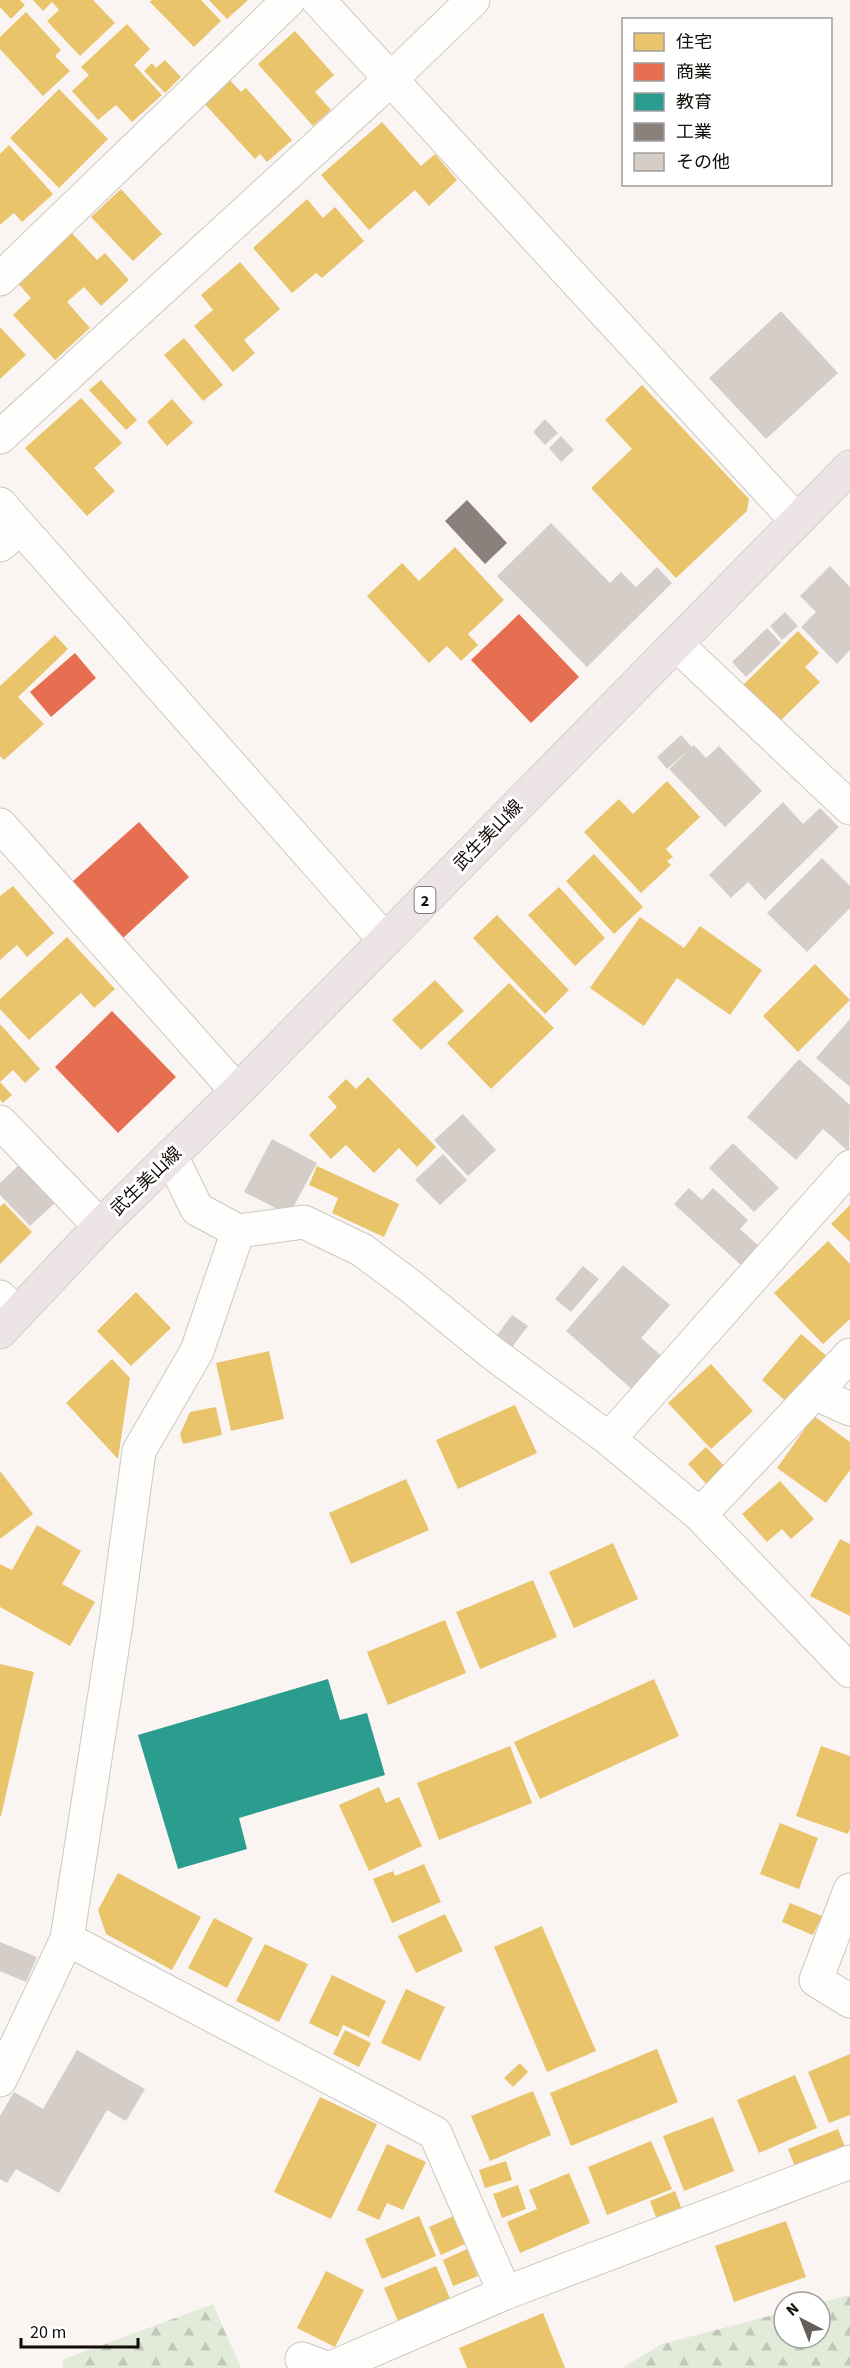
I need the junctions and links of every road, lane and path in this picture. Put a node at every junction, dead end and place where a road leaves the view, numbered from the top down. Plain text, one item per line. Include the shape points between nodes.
1 (289, 0) edge
2 (318, 0) edge
3 (473, 0) edge
4 (391, 79) junction
5 (0, 279) edge
6 (0, 437) edge
7 (850, 467) edge
8 (0, 504) edge
9 (796, 520) junction
10 (10, 537) edge
11 (676, 644) junction
12 (850, 808) edge
13 (0, 825) edge
14 (385, 940) junction
15 (237, 1091) junction
16 (0, 1122) edge
17 (171, 1156) junction
18 (850, 1167) edge
19 (100, 1226) junction
20 (238, 1231) junction
21 (5, 1314) edge
22 (850, 1355) edge
23 (815, 1393) junction
24 (850, 1409) edge
25 (609, 1438) junction
26 (700, 1515) junction
27 (850, 1671) edge
28 (850, 1890) edge
29 (67, 1939) junction
30 (850, 2001) edge
31 (0, 2080) edge
32 (850, 2162) edge
33 (505, 2293) junction
34 (320, 2365) edge

1 - 5 street
2 - 4 street
3 - 4 street
4 - 6 street
4 - 9 street
7 - 9 main road, 武生美山線 / 2
8 - 10 street
9 - 11 main road, 武生美山線 / 2
10 - 14 street
11 - 12 street
11 - 14 main road, 武生美山線 / 2
13 - 15 street
14 - 15 main road, 武生美山線 / 2
15 - 17 main road, 武生美山線 / 2
16 - 19 street
17 - 19 main road, 武生美山線 / 2
17 - 20 street via 197,1209
18 - 25 street
19 - 21 main road, 武生美山線 / 2
20 - 25 street via 304,1222 362,1250 491,1352
20 - 29 street via 197,1350 139,1451
22 - 23 street
23 - 24 street
23 - 26 street
25 - 26 street
26 - 27 street
28 - 30 street via 816,1980
29 - 31 street
29 - 33 street via 435,2133
32 - 33 street
33 - 34 street

